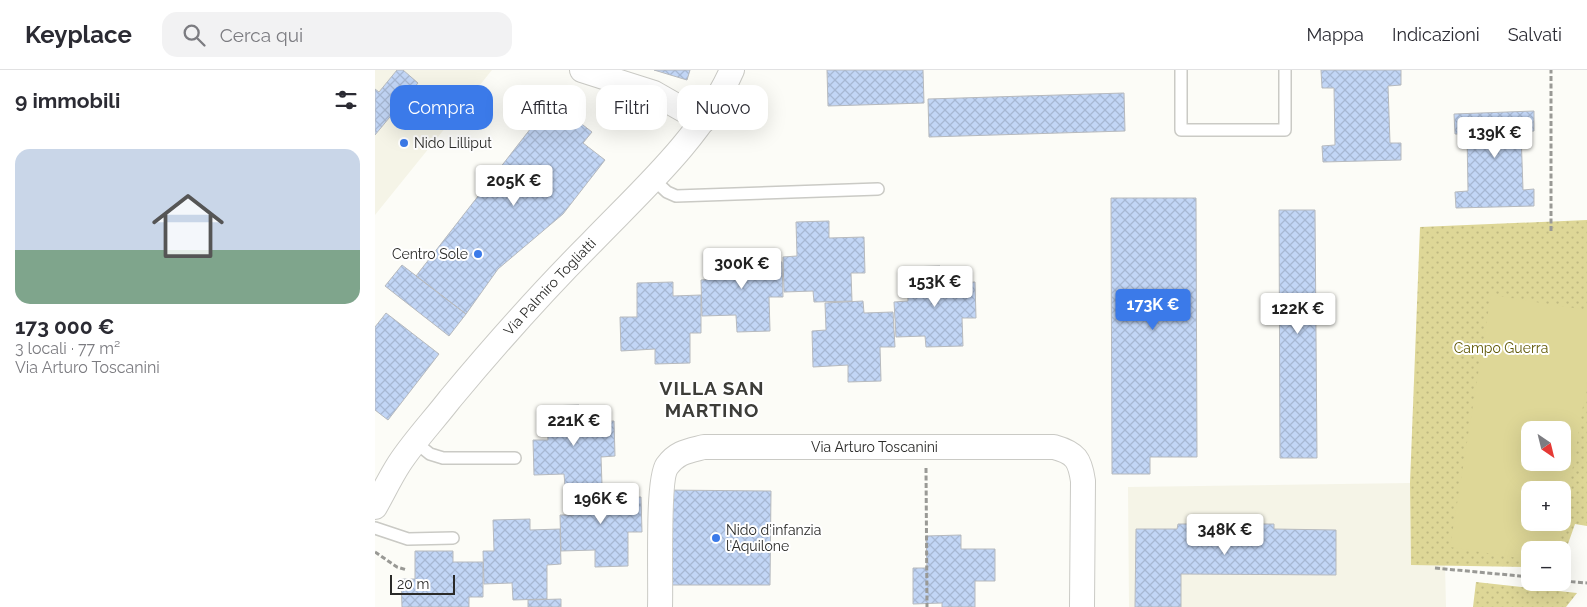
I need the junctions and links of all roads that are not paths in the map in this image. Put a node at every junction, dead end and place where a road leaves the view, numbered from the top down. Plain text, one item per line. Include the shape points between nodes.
1 (581, 70) edge
2 (732, 70) edge
3 (1181, 70) edge
4 (1285, 70) edge
5 (725, 85) edge
6 (677, 107) edge
7 (695, 130) edge
8 (653, 179) junction
9 (878, 189) dead end
10 (415, 442) junction
11 (515, 458) dead end
12 (375, 507) edge
13 (375, 528) edge
14 (453, 538) dead end
15 (660, 607) edge
16 (1082, 607) edge

1 - 6 street via 654,94
2 - 5 street, Via Palmiro Togliatti
3 - 4 lane via 1181,130 1285,130
7 - 8 street, Via Palmiro Togliatti
8 - 9 lane via 676,196
8 - 10 street, Via Palmiro Togliatti via 547,288
10 - 11 lane via 430,454 443,458
10 - 12 street, Via Palmiro Togliatti
13 - 14 lane via 408,539
15 - 16 street, Via Arturo Toscanini via 662,490 666,467 680,453 704,447 1055,447 1069,451 1081,466 1083,481

